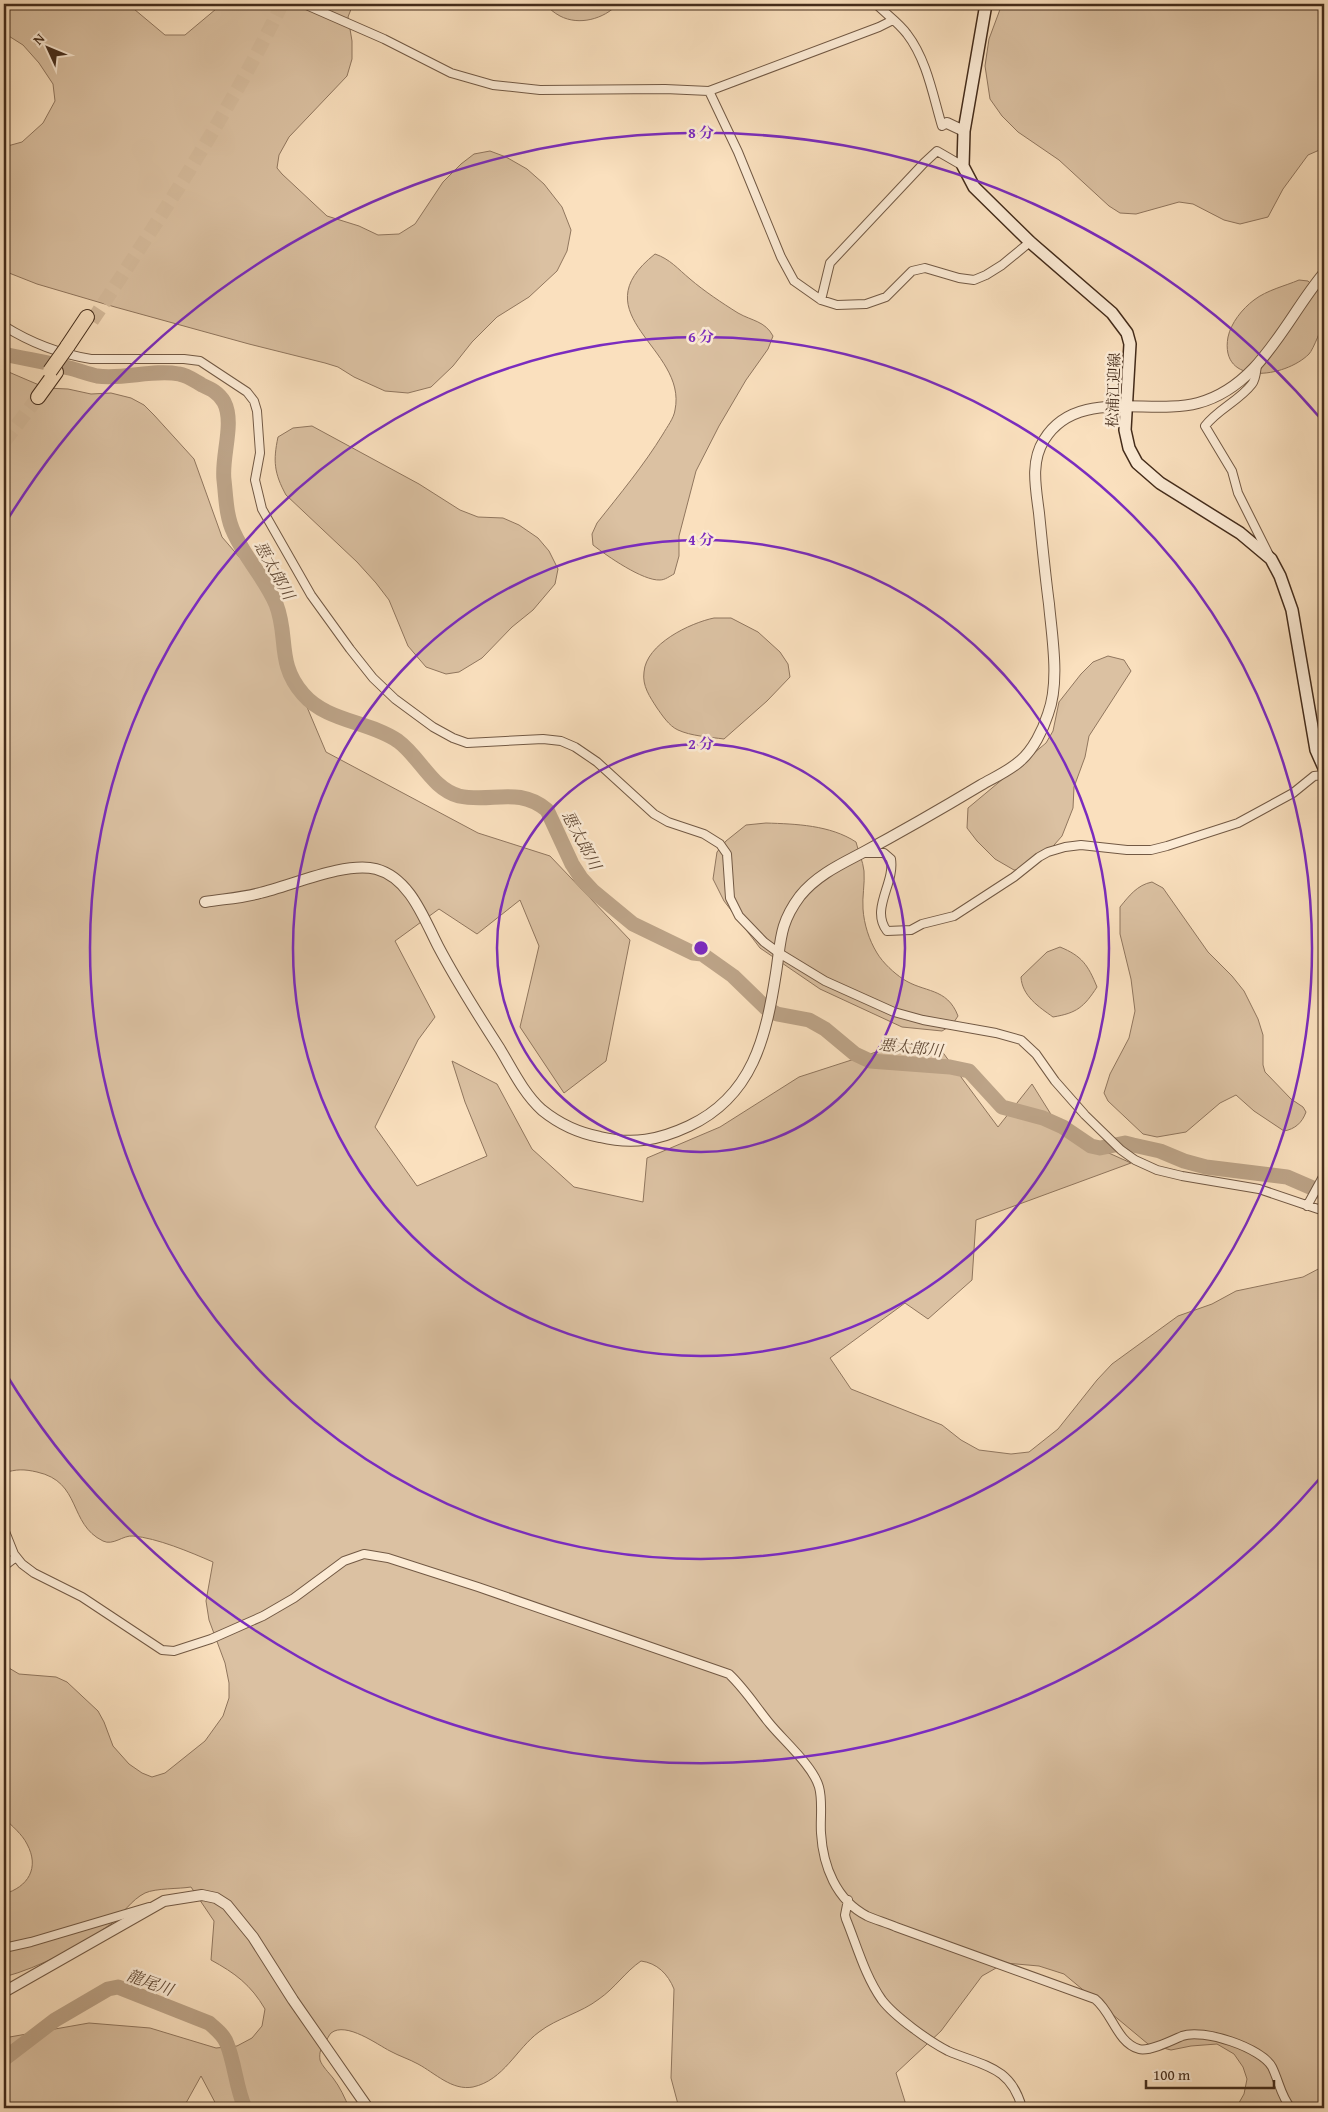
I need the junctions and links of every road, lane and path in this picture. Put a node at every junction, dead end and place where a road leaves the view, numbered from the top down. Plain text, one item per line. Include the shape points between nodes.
1 (304, 4) edge
2 (876, 4) edge
3 (986, 4) edge
4 (893, 20) junction
5 (709, 91) junction
6 (948, 123) joint
7 (964, 132) junction
8 (963, 166) junction
9 (1030, 242) junction
10 (1324, 273) edge
11 (822, 300) junction
12 (90, 319) tunnel mouth
13 (4, 326) edge
14 (1258, 364) junction
15 (36, 395) tunnel mouth
16 (1126, 406) junction
17 (1271, 559) junction
18 (1324, 768) edge
19 (1324, 775) edge
20 (860, 854) junction
21 (205, 902) dead end
22 (779, 953) junction
23 (1324, 1175) edge
24 (1307, 1206) junction
25 (1324, 1211) edge
26 (4, 1529) edge
27 (16, 1557) junction
28 (4, 1566) edge
29 (848, 1900) junction
30 (164, 1902) junction
31 (4, 1948) edge
32 (4, 1992) edge
33 (368, 2108) edge
34 (1022, 2108) edge
35 (1292, 2108) edge

1 - 5 street via 451,72 493,86 572,91
2 - 4 street
3 - 7 main road
4 - 5 street
4 - 6 street via 913,42 942,126
5 - 11 street via 794,281
6 - 7 street
7 - 8 main road
8 - 9 main road, 松浦江迎線 via 974,187
8 - 11 street via 937,151 924,163 830,262
9 - 11 street via 986,276 974,280 925,268 912,271 886,297 866,304 837,305
9 - 16 main road, 松浦江迎線 via 1112,313 1127,333 1130,344
10 - 14 street
12 - 15 highway, bridge
13 - 22 street via 48,349 76,357 200,361 247,392 257,411 260,453 255,480 262,509 311,595 373,678 394,699 433,727 467,743 543,739 575,747 597,762 654,814 720,844 727,854 730,898 739,916
14 - 16 street via 1224,392 1197,403
14 - 17 street via 1254,382 1205,426 1232,471 1238,493
16 - 17 main road, 松浦江迎線 via 1125,430 1137,463 1160,483 1240,532
16 - 20 street via 1073,414 1049,434 1038,456 1034,472 1055,662 1050,710 1036,739 1021,761
17 - 18 main road, 松浦江迎線 via 1292,610 1316,750
19 - 20 street via 1314,776 1286,797 1238,823 1168,846 1127,850 1081,845 1048,852 970,907 954,916 911,930 887,931 881,923 880,911 893,868 891,859 884,853
20 - 22 street via 814,881 801,896 783,927
21 - 22 street via 257,894 334,872 376,869 389,876 401,883 413,900 453,975 523,1088 539,1108 578,1131 620,1140 646,1141 670,1134 706,1118 738,1088 754,1062 764,1034
22 - 24 street via 826,981 894,1012 1021,1040 1084,1115 1135,1160 1156,1170 1259,1189
23 - 24 street
24 - 25 street
26 - 27 street
27 - 28 street
27 - 29 street via 34,1574 82,1597 162,1650 174,1650 211,1639 263,1616 344,1562 364,1554 388,1558 460,1581 729,1674 811,1772 819,1787 826,1868 837,1889
29 - 34 street via 846,1919 882,2000 903,2021 947,2050 987,2065 1003,2075 1013,2084
29 - 35 street via 867,1916 1095,1998 1130,2045 1141,2050 1197,2034 1238,2044 1261,2055 1272,2066
30 - 31 street
30 - 32 street
30 - 33 street via 202,1895 216,1898 227,1906 253,1937 292,2000

